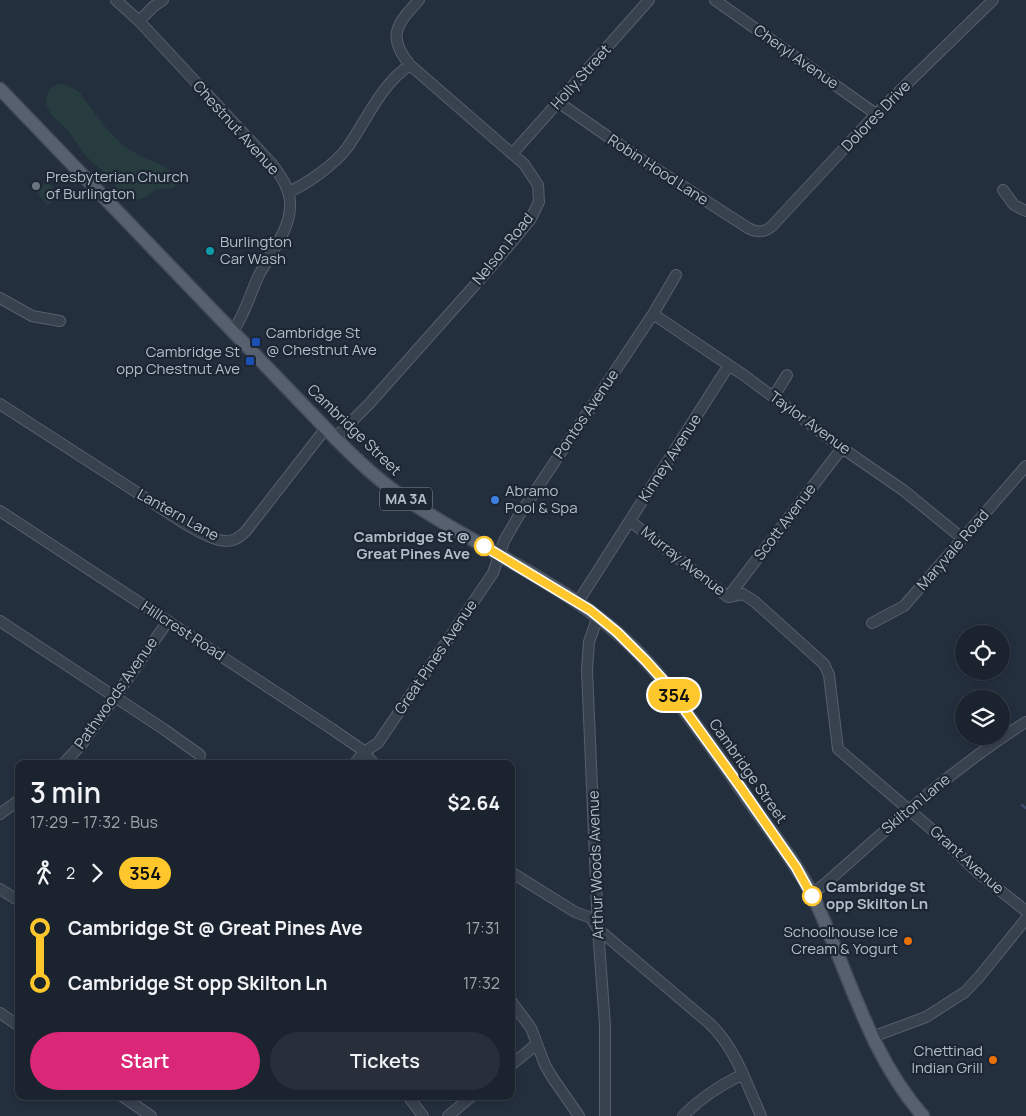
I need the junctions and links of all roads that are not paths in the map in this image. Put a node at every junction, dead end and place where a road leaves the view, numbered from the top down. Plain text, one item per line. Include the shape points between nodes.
1 (116, 0) edge
2 (163, 0) edge
3 (419, 0) edge
4 (649, 0) edge
5 (715, 0) edge
6 (993, 0) edge
7 (139, 21) junction
8 (410, 65) junction
9 (0, 89) edge
10 (558, 102) junction
11 (876, 114) junction
12 (512, 154) junction
13 (1003, 190) dead end
14 (288, 192) junction
15 (1026, 211) edge
16 (761, 232) joint
17 (676, 275) dead end
18 (0, 298) edge
19 (653, 314) junction
20 (60, 321) dead end
21 (233, 331) junction
22 (730, 365) junction
23 (787, 375) dead end
24 (774, 396) junction
25 (0, 404) edge
26 (326, 428) junction
27 (335, 438) junction
28 (842, 448) junction
29 (1026, 466) edge
30 (0, 511) edge
31 (630, 520) junction
32 (962, 538) junction
33 (500, 555) junction
34 (728, 597) junction
35 (578, 602) junction
36 (598, 616) junction
37 (0, 621) edge
38 (168, 621) junction
39 (872, 623) dead end
40 (116, 697) junction
41 (1026, 722) edge
42 (364, 752) junction
43 (200, 755) dead end
44 (67, 760) edge
45 (357, 760) edge
46 (371, 760) edge
47 (892, 795) junction
48 (15, 803) edge
49 (909, 809) junction
50 (0, 814) edge
51 (895, 821) junction
52 (515, 874) edge
53 (0, 889) edge
54 (812, 894) junction
55 (15, 898) edge
56 (1026, 911) edge
57 (1026, 919) edge
58 (598, 929) junction
59 (515, 1006) edge
60 (0, 1013) edge
61 (15, 1023) edge
62 (872, 1037) junction
63 (537, 1044) junction
64 (515, 1062) edge
65 (743, 1074) junction
66 (128, 1100) edge
67 (411, 1100) edge
68 (467, 1100) edge
69 (151, 1116) edge
70 (423, 1116) edge
71 (448, 1116) edge
72 (579, 1116) edge
73 (605, 1116) edge
74 (683, 1116) edge
75 (761, 1116) edge
76 (923, 1116) edge

1 - 7 street, Chestnut Avenue
2 - 7 street
3 - 8 street, Nelson Road via 396,32 399,50
4 - 10 street, Holly Street
5 - 11 street, Cheryl Avenue
6 - 11 street, Dolores Drive
7 - 14 street, Chestnut Avenue via 272,164
8 - 12 street, Nelson Road
8 - 14 street via 387,86 336,159 299,188
9 - 21 main road, Cambridge Street / MA 3A
10 - 12 street, Holly Street
10 - 16 street, Robin Hood Lane via 754,232
11 - 16 street, Dolores Drive via 772,226
12 - 27 street, Nelson Road via 529,170 538,185 539,202 532,216 408,360
13 - 15 street via 1014,204
14 - 21 street, Chestnut Avenue via 290,206 286,223
17 - 19 street, Pontos Avenue
18 - 20 street via 32,316
19 - 22 street, Taylor Avenue
19 - 33 street, Pontos Avenue via 518,516
21 - 26 main road, Cambridge Street / MA 3A
22 - 24 street, Taylor Avenue
22 - 31 street, Kinney Avenue
23 - 24 street
24 - 28 street, Taylor Avenue
25 - 26 street, Lantern Lane via 169,513 210,537 226,541 240,537 246,531
26 - 27 main road, Cambridge Street / MA 3A
27 - 33 main road, Cambridge Street / MA 3A via 398,494
28 - 32 street, Taylor Avenue via 912,496
28 - 34 street, Scott Avenue
29 - 32 street, Maryvale Road
30 - 38 street, Hillcrest Road
31 - 34 street, Murray Avenue
31 - 35 street, Kinney Avenue
32 - 39 street, Maryvale Road via 904,606
33 - 35 main road, Cambridge Street / MA 3A
33 - 42 street, Great Pines Avenue via 493,573 378,743
34 - 47 street, Murray Avenue via 743,594 754,601 824,664 829,675 838,749
35 - 36 main road, Cambridge Street / MA 3A
36 - 54 main road, Cambridge Street / MA 3A via 628,642 664,681 792,860
36 - 58 street, Arthur Woods Avenue via 589,642 587,670
37 - 40 street
38 - 40 street, Pathwoods Avenue
38 - 42 street, Hillcrest Road
40 - 43 street
40 - 44 street, Pathwoods Avenue
41 - 49 street, Skilton Lane via 964,764
42 - 45 street, Great Pines Avenue
42 - 46 street, Hillcrest Road
47 - 49 street, Murray Avenue
47 - 51 street
48 - 50 street
49 - 51 street, Skilton Lane
49 - 56 street, Grant Avenue via 977,872
51 - 54 street, Skilton Lane
52 - 58 street via 575,912 591,918
53 - 55 street
54 - 62 main road, Cambridge Street / MA 3A
57 - 62 street via 965,992 926,1017
58 - 65 street via 720,1033
58 - 73 street, Arthur Woods Avenue
59 - 63 street via 531,1028
60 - 61 street
62 - 76 main road, Cambridge Street / MA 3A via 906,1096
63 - 64 street
63 - 72 street via 552,1077
65 - 74 street via 710,1093
65 - 75 street
66 - 69 street
67 - 70 street
68 - 71 street

